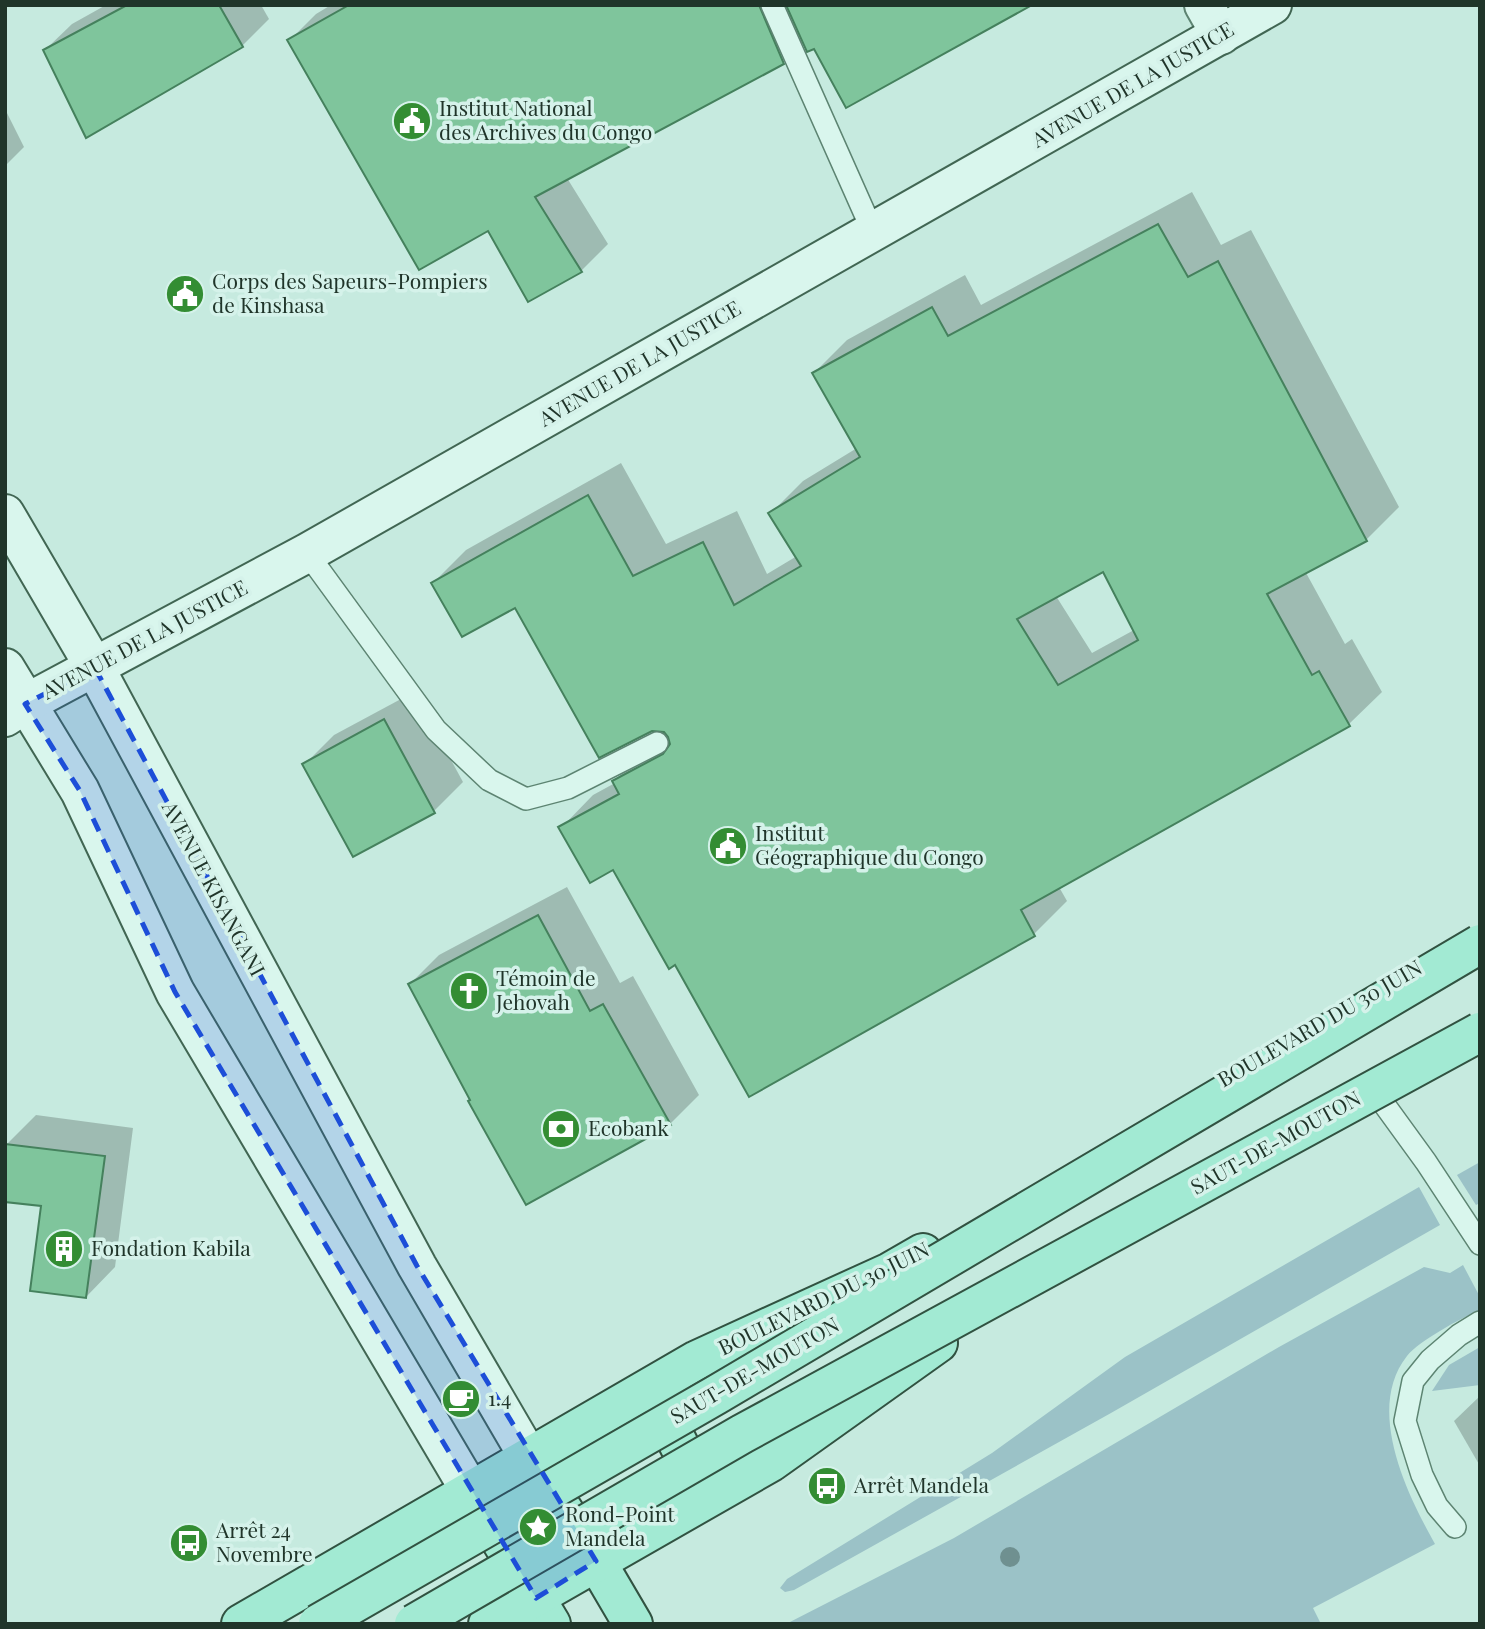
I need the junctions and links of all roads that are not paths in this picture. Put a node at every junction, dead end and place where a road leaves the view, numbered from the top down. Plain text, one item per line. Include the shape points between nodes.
1 (772, 5) edge
2 (1272, 5) edge
3 (1213, 20) edge
4 (873, 232) junction
5 (5, 514) edge
6 (307, 553) junction
7 (5, 668) edge
8 (95, 668) junction
9 (15, 710) edge
10 (657, 743) dead end
11 (1480, 932) edge
12 (1480, 944) edge
13 (1480, 1032) edge
14 (1480, 1046) edge
15 (1381, 1100) junction
16 (1480, 1244) edge
17 (1480, 1322) edge
18 (697, 1360) junction
19 (528, 1456) junction
20 (771, 1462) junction
21 (471, 1492) junction
22 (1455, 1527) dead end
23 (596, 1561) junction
24 (544, 1611) edge
25 (256, 1615) edge
26 (318, 1624) edge
27 (347, 1624) edge
28 (414, 1624) edge
29 (488, 1624) edge
30 (633, 1624) edge

1 - 4 lane
2 - 3 street, AVENUE DE LA JUSTICE
3 - 4 street, AVENUE DE LA JUSTICE
4 - 6 street, AVENUE DE LA JUSTICE
5 - 8 street, AVENUE KISANGANI
6 - 8 street, AVENUE DE LA JUSTICE
6 - 10 lane via 436,730 489,780 526,799 568,788
7 - 9 street
8 - 9 street, AVENUE DE LA JUSTICE
8 - 19 street, AVENUE KISANGANI via 417,1266
9 - 21 street via 80,791 175,992
11 - 18 main road, BOULEVARD DU 30 JUIN via 890,1272
12 - 26 main road, SAUT-DE-MOUTON, bridge
13 - 28 main road, SAUT-DE-MOUTON, bridge via 742,1434
14 - 15 main road
15 - 16 lane
15 - 20 main road via 930,1348
17 - 22 lane via 1430,1360 1413,1381 1405,1421 1422,1475 1437,1506
18 - 19 main road, BOULEVARD DU 30 JUIN
18 - 20 main road via 671,1391 665,1409 668,1428 687,1461 702,1474 712,1475
19 - 21 main road, BOULEVARD DU 30 JUIN
19 - 23 main road
20 - 23 main road
21 - 24 main road
21 - 25 main road, BOULEVARD DU 30 JUIN
23 - 24 main road
23 - 30 main road
24 - 29 main road
25 - 27 main road via 327,1603

